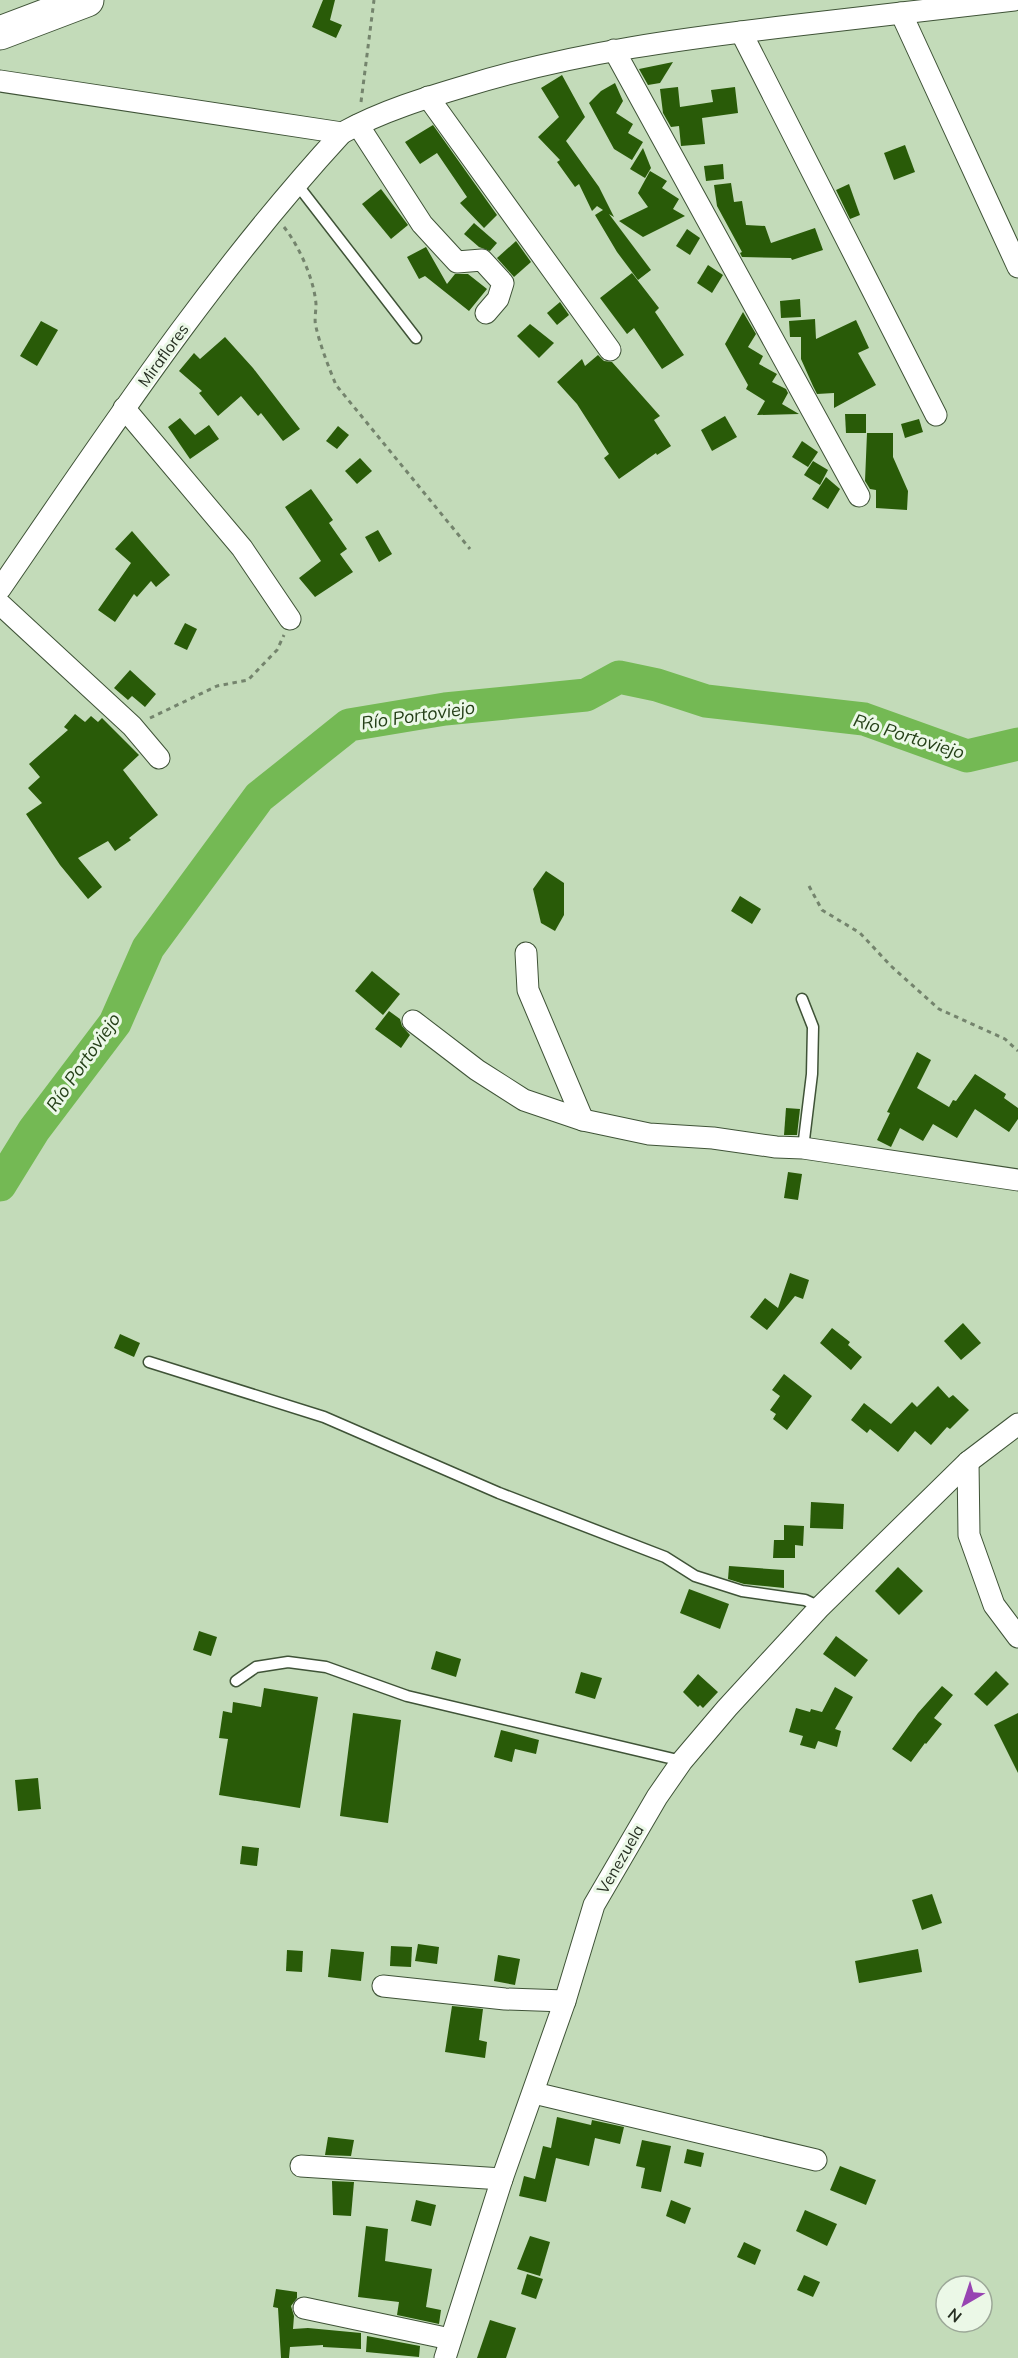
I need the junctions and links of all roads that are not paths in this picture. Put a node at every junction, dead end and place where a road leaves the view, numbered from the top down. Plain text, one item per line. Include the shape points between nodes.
1 (87, 0) edge
2 (1014, 0) edge
3 (901, 13) junction
4 (741, 32) junction
5 (0, 33) edge
6 (614, 50) junction
7 (0, 81) edge
8 (428, 98) junction
9 (350, 129) junction
10 (296, 183) junction
11 (1018, 267) edge
12 (486, 313) dead end
13 (416, 338) dead end
14 (610, 350) dead end
15 (124, 408) junction
16 (936, 415) dead end
17 (859, 496) dead end
18 (0, 589) edge
19 (0, 604) edge
20 (290, 620) road end
21 (159, 758) dead end
22 (526, 953) dead end
23 (802, 999) dead end
24 (413, 1021) dead end
25 (582, 1120) junction
26 (803, 1148) junction
27 (1018, 1180) edge
28 (149, 1362) dead end
29 (1018, 1424) edge
30 (968, 1462) junction
31 (820, 1607) junction
32 (1018, 1637) edge
33 (236, 1681) dead end
34 (682, 1761) junction
35 (383, 1986) dead end
36 (565, 2001) junction
37 (534, 2093) junction
38 (816, 2160) dead end
39 (301, 2166) dead end
40 (502, 2179) junction
41 (304, 2308) dead end
42 (447, 2349) edge

1 - 5 main road
2 - 3 street
3 - 4 street
3 - 11 street
4 - 6 street
4 - 16 street
6 - 8 street via 500,75
6 - 17 street
7 - 9 street
8 - 9 street
8 - 14 street
9 - 10 street, Miraflores
9 - 12 street via 422,224 457,262 482,260 502,283 498,299
10 - 13 lane
10 - 15 street, Miraflores via 231,263
15 - 18 street, Miraflores
15 - 20 street via 243,548
19 - 21 street via 132,726
22 - 25 street via 528,990
23 - 26 lane via 813,1027
24 - 25 street via 524,1100
25 - 26 street via 649,1134
26 - 27 street
28 - 31 lane via 324,1417 499,1493 665,1557 695,1576 742,1591 805,1599
29 - 30 street, Venezuela
30 - 31 street, Venezuela
30 - 32 street via 969,1535 994,1605
31 - 34 street, Venezuela
33 - 34 lane via 256,1666 288,1662 326,1667 406,1696
34 - 36 street, Venezuela via 594,1905
35 - 36 street
36 - 37 street, Venezuela
37 - 38 street
37 - 40 street, Venezuela
39 - 40 street
40 - 42 street, Venezuela
41 - 42 street

